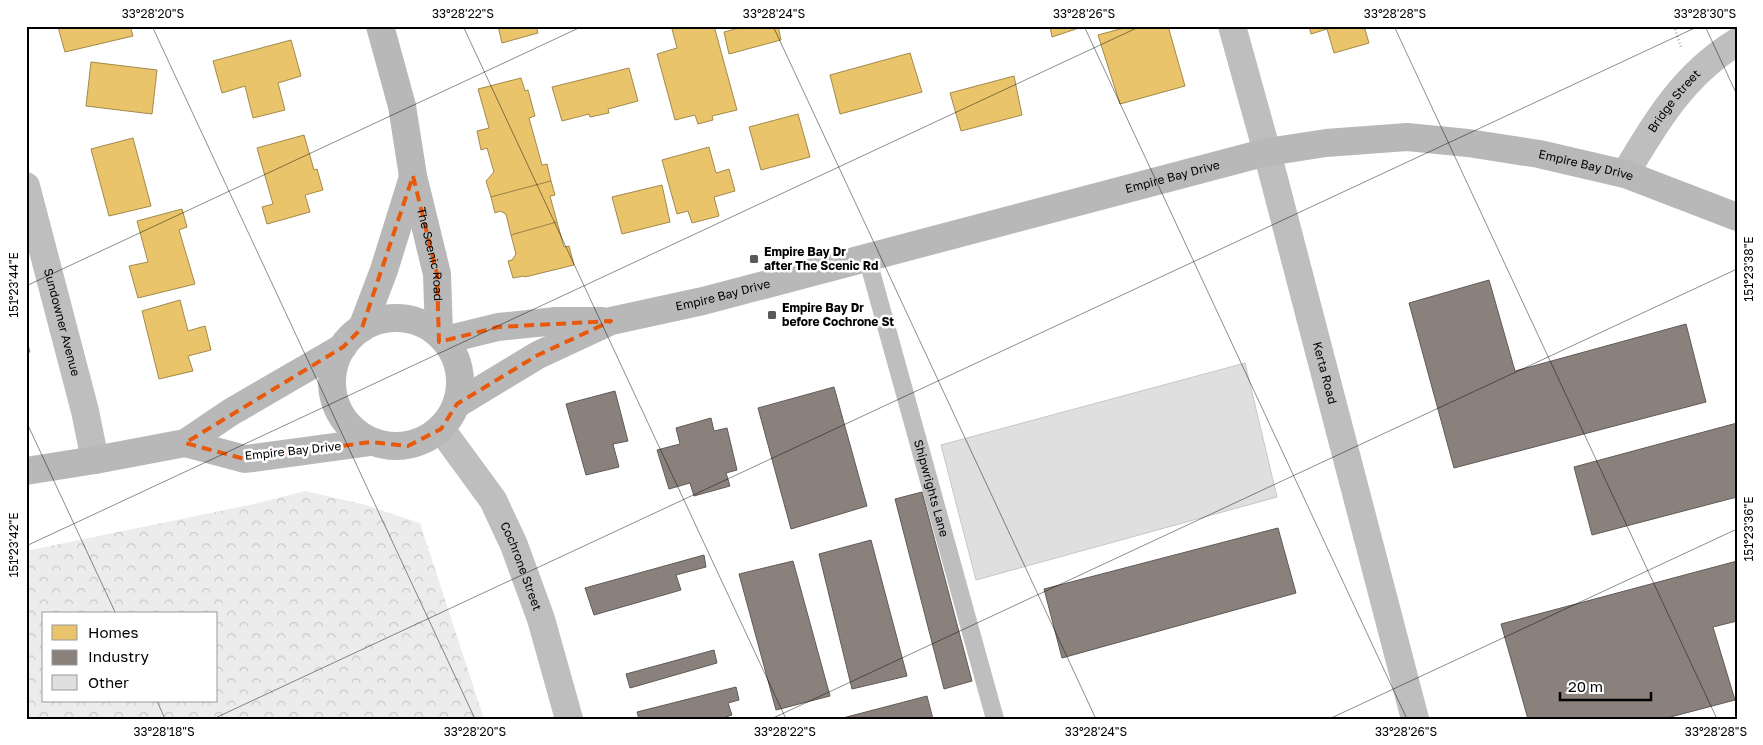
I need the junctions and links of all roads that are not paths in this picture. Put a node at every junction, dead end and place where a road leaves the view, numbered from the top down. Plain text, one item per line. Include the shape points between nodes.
1 (380, 26) edge
2 (1232, 26) edge
3 (1737, 42) edge
4 (1267, 152) junction
5 (1625, 174) junction
6 (413, 176) junction
7 (26, 186) edge
8 (1737, 217) edge
9 (867, 257) junction
10 (610, 321) junction
11 (362, 328) junction
12 (442, 337) junction
13 (343, 347) junction
14 (457, 404) junction
15 (441, 429) junction
16 (371, 442) junction
17 (186, 443) junction
18 (95, 460) junction
19 (26, 471) edge
20 (569, 719) edge
21 (994, 719) edge
22 (1416, 719) edge

1 - 6 main road, The Scenic Road via 402,106
2 - 4 street, Kerta Road
3 - 5 street, Bridge Street via 1690,79 1670,102
4 - 5 main road, Empire Bay Drive via 1326,143 1408,137 1539,154
4 - 9 main road, Empire Bay Drive
4 - 22 street, Kerta Road
5 - 8 main road, Empire Bay Drive
6 - 11 main road, The Scenic Road
6 - 12 main road, The Scenic Road via 437,276
7 - 18 street, Sundowner Avenue
9 - 10 main road, Empire Bay Drive via 703,301
9 - 21 lane, Shipwrights Lane
10 - 12 main road, Empire Bay Drive via 556,321
10 - 14 main road, Empire Bay Drive via 538,355
11 - 12 main road via 381,320 401,318 422,323
11 - 13 main road
12 - 14 main road via 460,370
13 - 16 main road via 334,364 332,383 335,401 343,418
13 - 17 main road, Empire Bay Drive via 231,412
14 - 15 main road
15 - 16 main road via 426,440 408,446 390,447
15 - 20 street, Cochrone Street via 493,500 514,545 541,619
16 - 17 main road, Empire Bay Drive via 246,459
17 - 18 main road, Empire Bay Drive
18 - 19 main road, Empire Bay Drive

